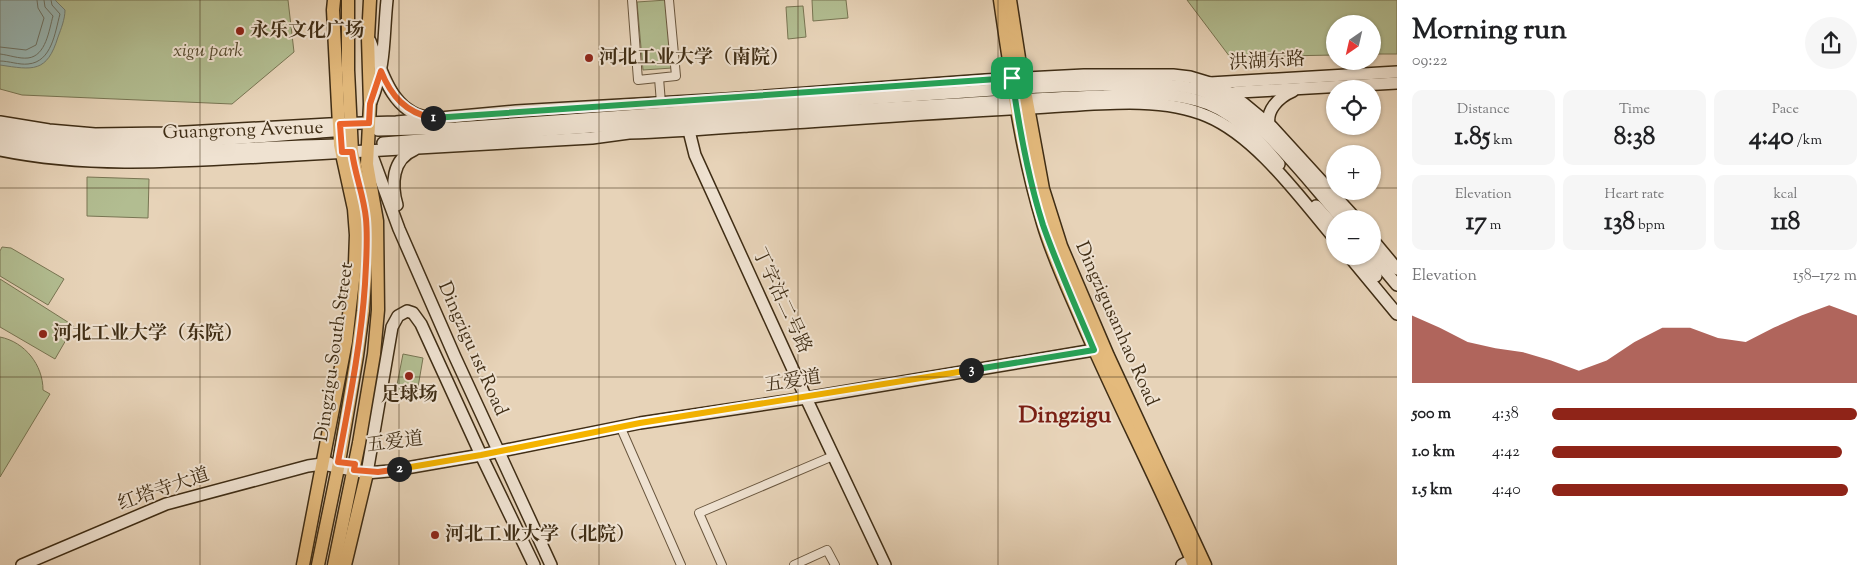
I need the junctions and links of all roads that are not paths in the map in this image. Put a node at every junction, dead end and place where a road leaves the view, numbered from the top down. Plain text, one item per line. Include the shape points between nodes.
1 (334, 0) edge
2 (348, 0) edge
3 (370, 0) edge
4 (387, 0) edge
5 (632, 0) edge
6 (670, 0) edge
7 (1000, 0) edge
8 (1010, 0) edge
9 (368, 38) junction
10 (381, 71) junction
11 (1397, 72) edge
12 (659, 78) junction
13 (1210, 83) junction
14 (1397, 83) edge
15 (1169, 85) junction
16 (1299, 89) junction
17 (1020, 94) junction
18 (1217, 102) junction
19 (661, 103) junction
20 (370, 104) junction
21 (689, 115) junction
22 (435, 118) junction
23 (0, 122) edge
24 (1268, 124) junction
25 (369, 126) junction
26 (345, 127) junction
27 (0, 131) edge
28 (0, 140) edge
29 (346, 149) junction
30 (369, 149) junction
31 (416, 149) junction
32 (0, 150) edge
33 (1280, 150) junction
34 (1334, 210) edge
35 (1348, 210) edge
36 (1326, 217) edge
37 (1326, 228) edge
38 (407, 246) junction
39 (1381, 250) edge
40 (1356, 265) edge
41 (1367, 265) edge
42 (1380, 265) edge
43 (1397, 269) edge
44 (1397, 285) edge
45 (1397, 302) edge
46 (1397, 314) edge
47 (1094, 350) junction
48 (806, 398) junction
49 (620, 426) junction
50 (498, 451) junction
51 (479, 452) junction
52 (833, 456) junction
53 (323, 464) junction
54 (338, 465) junction
55 (354, 467) junction
56 (367, 469) junction
57 (1195, 562) edge
58 (22, 565) edge
59 (302, 565) edge
60 (318, 565) edge
61 (334, 565) edge
62 (345, 565) edge
63 (534, 565) edge
64 (551, 565) edge
65 (681, 565) edge
66 (722, 565) edge
67 (794, 565) edge
68 (835, 565) edge
69 (885, 565) edge

1 - 26 main road
2 - 26 main road
3 - 9 main road, Dingzigu South Street
4 - 10 main road
5 - 12 street via 638,80
6 - 12 street via 676,76
7 - 17 main road
8 - 17 main road
9 - 10 main road
9 - 20 main road, Dingzigu South Street
10 - 20 main road
10 - 22 main road via 391,92 403,106 421,116
11 - 13 main road, 洪湖东路
12 - 19 street
13 - 15 main road, 洪湖东路
13 - 17 main road via 1173,75
13 - 18 main road
14 - 16 main road, 洪湖东路
15 - 17 main road via 1120,84
15 - 18 main road via 1189,88
16 - 18 main road, 洪湖东路
16 - 24 main road via 1281,97 1268,117
17 - 18 main road, 洪湖东路 via 1132,94
17 - 18 main road via 1193,110
17 - 21 main road
17 - 21 main road
17 - 47 main road, Dingzigusanhao Road via 1033,189 1043,224
17 - 57 main road, Dingzigusanhao Road via 1043,189 1061,246
18 - 24 main road
18 - 33 main road via 1247,117
18 - 36 main road via 1254,135
18 - 37 main road via 1223,123 1251,145
19 - 21 main road
19 - 22 main road
20 - 25 main road, Dingzigu South Street
21 - 25 main road via 456,128
21 - 30 main road
21 - 31 main road via 630,133 592,138
21 - 48 main road, 丁字沽二号路 via 695,156
22 - 25 main road
23 - 26 main road via 95,134
24 - 33 main road
24 - 35 main road
25 - 26 main road
25 - 30 main road, Dingzigu South Street
26 - 27 main road, Guangrong Avenue via 148,143 75,141
26 - 29 main road
28 - 29 main road, Guangrong Avenue via 65,150 105,152
29 - 30 main road
29 - 32 main road via 133,163 36,157
29 - 53 main road via 354,209 355,263 346,341
29 - 54 main road, Dingzigu South Street via 365,208 367,243 363,311
30 - 31 main road
30 - 38 main road, Dingzigu 1st Road
30 - 55 main road, Dingzigu South Street via 367,171 377,221 378,310 374,354
31 - 38 main road via 401,158 394,179
33 - 34 main road
38 - 50 main road, Dingzigu 1st Road
39 - 43 main road
40 - 46 main road
41 - 45 main road
42 - 44 main road
47 - 48 main road, 五爱道
47 - 57 main road, Dingzigusanhao Road
48 - 49 main road, 五爱道
48 - 52 main road, 丁字沽二号路
49 - 50 main road, 五爱道
49 - 65 street
50 - 51 main road, 五爱道
50 - 64 main road, Dingzigu 1st Road
51 - 56 main road, 五爱道 via 390,471
51 - 56 main road, Dingzigu 1st Road via 421,324 413,313 407,311 398,316 392,327
51 - 63 main road, Dingzigu 1st Road
52 - 66 street via 699,513
52 - 69 main road, 丁字沽二号路
53 - 54 main road, 红塔寺大道
53 - 58 main road, 红塔寺大道 via 166,504
53 - 59 main road
54 - 55 main road, 红塔寺大道
54 - 60 main road, Dingzigu South Street
55 - 56 main road, 五爱道
55 - 61 main road, Dingzigu South Street
56 - 62 main road
67 - 68 street via 827,550

